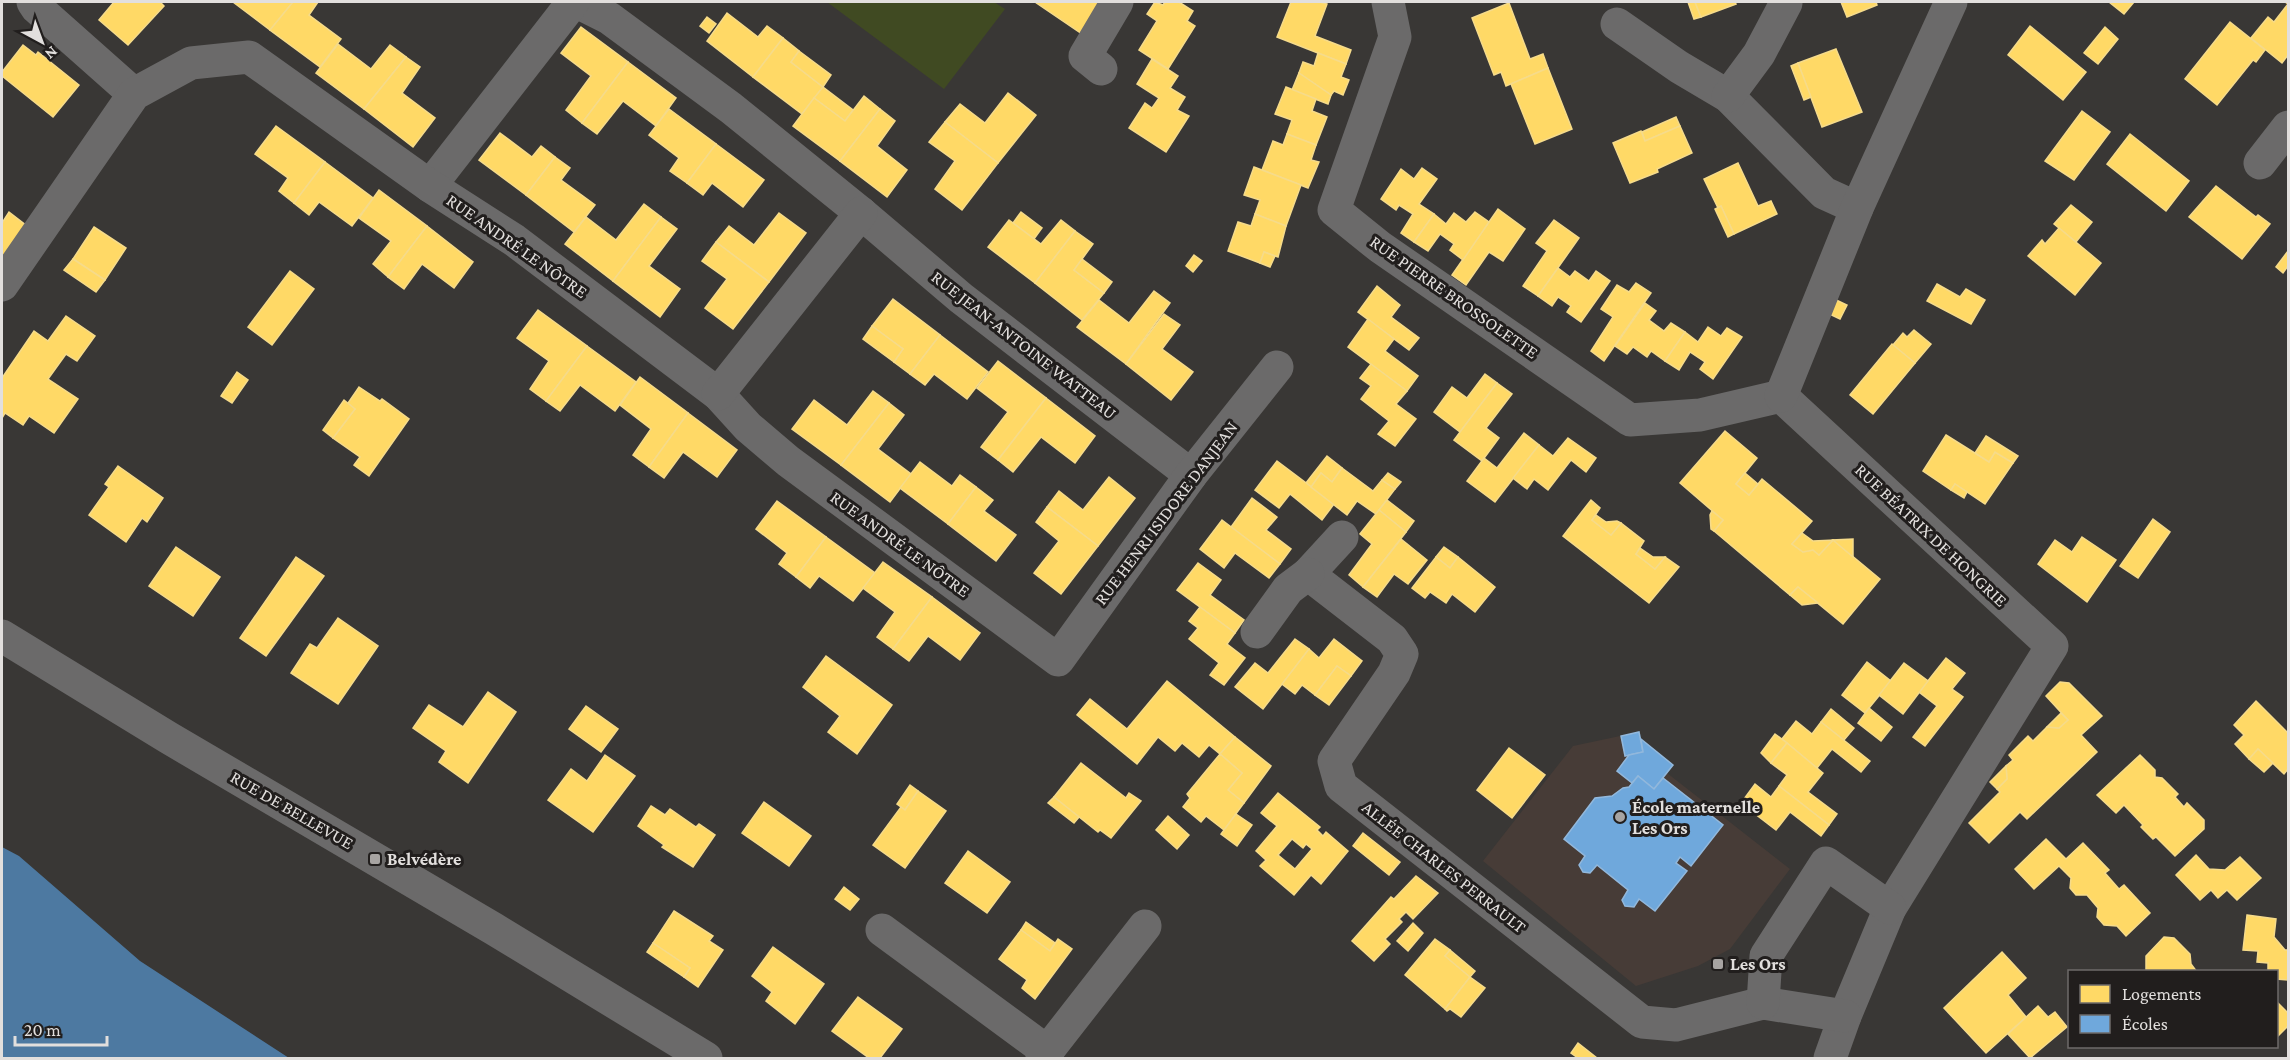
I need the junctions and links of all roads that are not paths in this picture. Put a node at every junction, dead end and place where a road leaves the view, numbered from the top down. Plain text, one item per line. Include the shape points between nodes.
1 (33, 2) edge
2 (575, 2) edge
3 (1117, 2) edge
4 (1388, 2) edge
5 (1950, 2) edge
6 (1786, 3) dead end
7 (1617, 24) dead end
8 (1101, 69) dead end
9 (134, 94) junction
10 (1728, 96) junction
11 (2289, 127) edge
12 (2260, 163) dead end
13 (430, 186) junction
14 (1857, 208) junction
15 (861, 213) junction
16 (2, 285) edge
17 (1277, 367) dead end
18 (718, 394) junction
19 (1781, 396) junction
20 (1191, 475) junction
21 (1342, 537) dead end
22 (1308, 574) junction
23 (1257, 632) dead end
24 (2, 636) edge
25 (1058, 660) joint
26 (1890, 908) junction
27 (1145, 926) dead end
28 (882, 930) dead end
29 (1763, 1003) junction
30 (1845, 1016) junction
31 (1045, 1055) edge
32 (706, 1059) edge
33 (1830, 1059) edge

1 - 9 street
2 - 13 street
2 - 15 street, RUE JEAN-ANTOINE WATTEAU via 609,18 731,108
3 - 8 street via 1085,56
4 - 19 street, RUE PIERRE BROSSOLETTE via 1395,37 1334,210 1380,247 1630,420 1700,415
5 - 14 street
6 - 10 street via 1759,54
7 - 10 street
9 - 13 street, RUE ANDRÉ LE NÔTRE via 191,63 249,57
9 - 16 street, RUE ANDRÉ LE NÔTRE
10 - 14 street via 1824,193
11 - 12 street
13 - 18 street, RUE ANDRÉ LE NÔTRE via 514,240
14 - 19 street
15 - 18 street
15 - 20 street, RUE JEAN-ANTOINE WATTEAU via 962,298
17 - 20 street, RUE HENRI ISIDORE DANJEAN
18 - 25 street, RUE ANDRÉ LE NÔTRE via 748,427 788,461
19 - 26 street, RUE BÉATRIX DE HONGRIE via 2052,646
20 - 25 street, RUE HENRI ISIDORE DANJEAN
21 - 22 street
22 - 23 street via 1288,589
22 - 29 street, ALLÉE CHARLES PERRAULT via 1392,639 1402,654 1394,673 1334,761 1341,786 1642,1022 1676,1025
24 - 32 street, RUE DE BELLEVUE
26 - 29 street via 1826,863 1766,956
26 - 30 street, RUE BÉATRIX DE HONGRIE
27 - 31 street
28 - 31 street
29 - 30 street, ALLÉE CHARLES PERRAULT
30 - 33 street, RUE BÉATRIX DE HONGRIE

